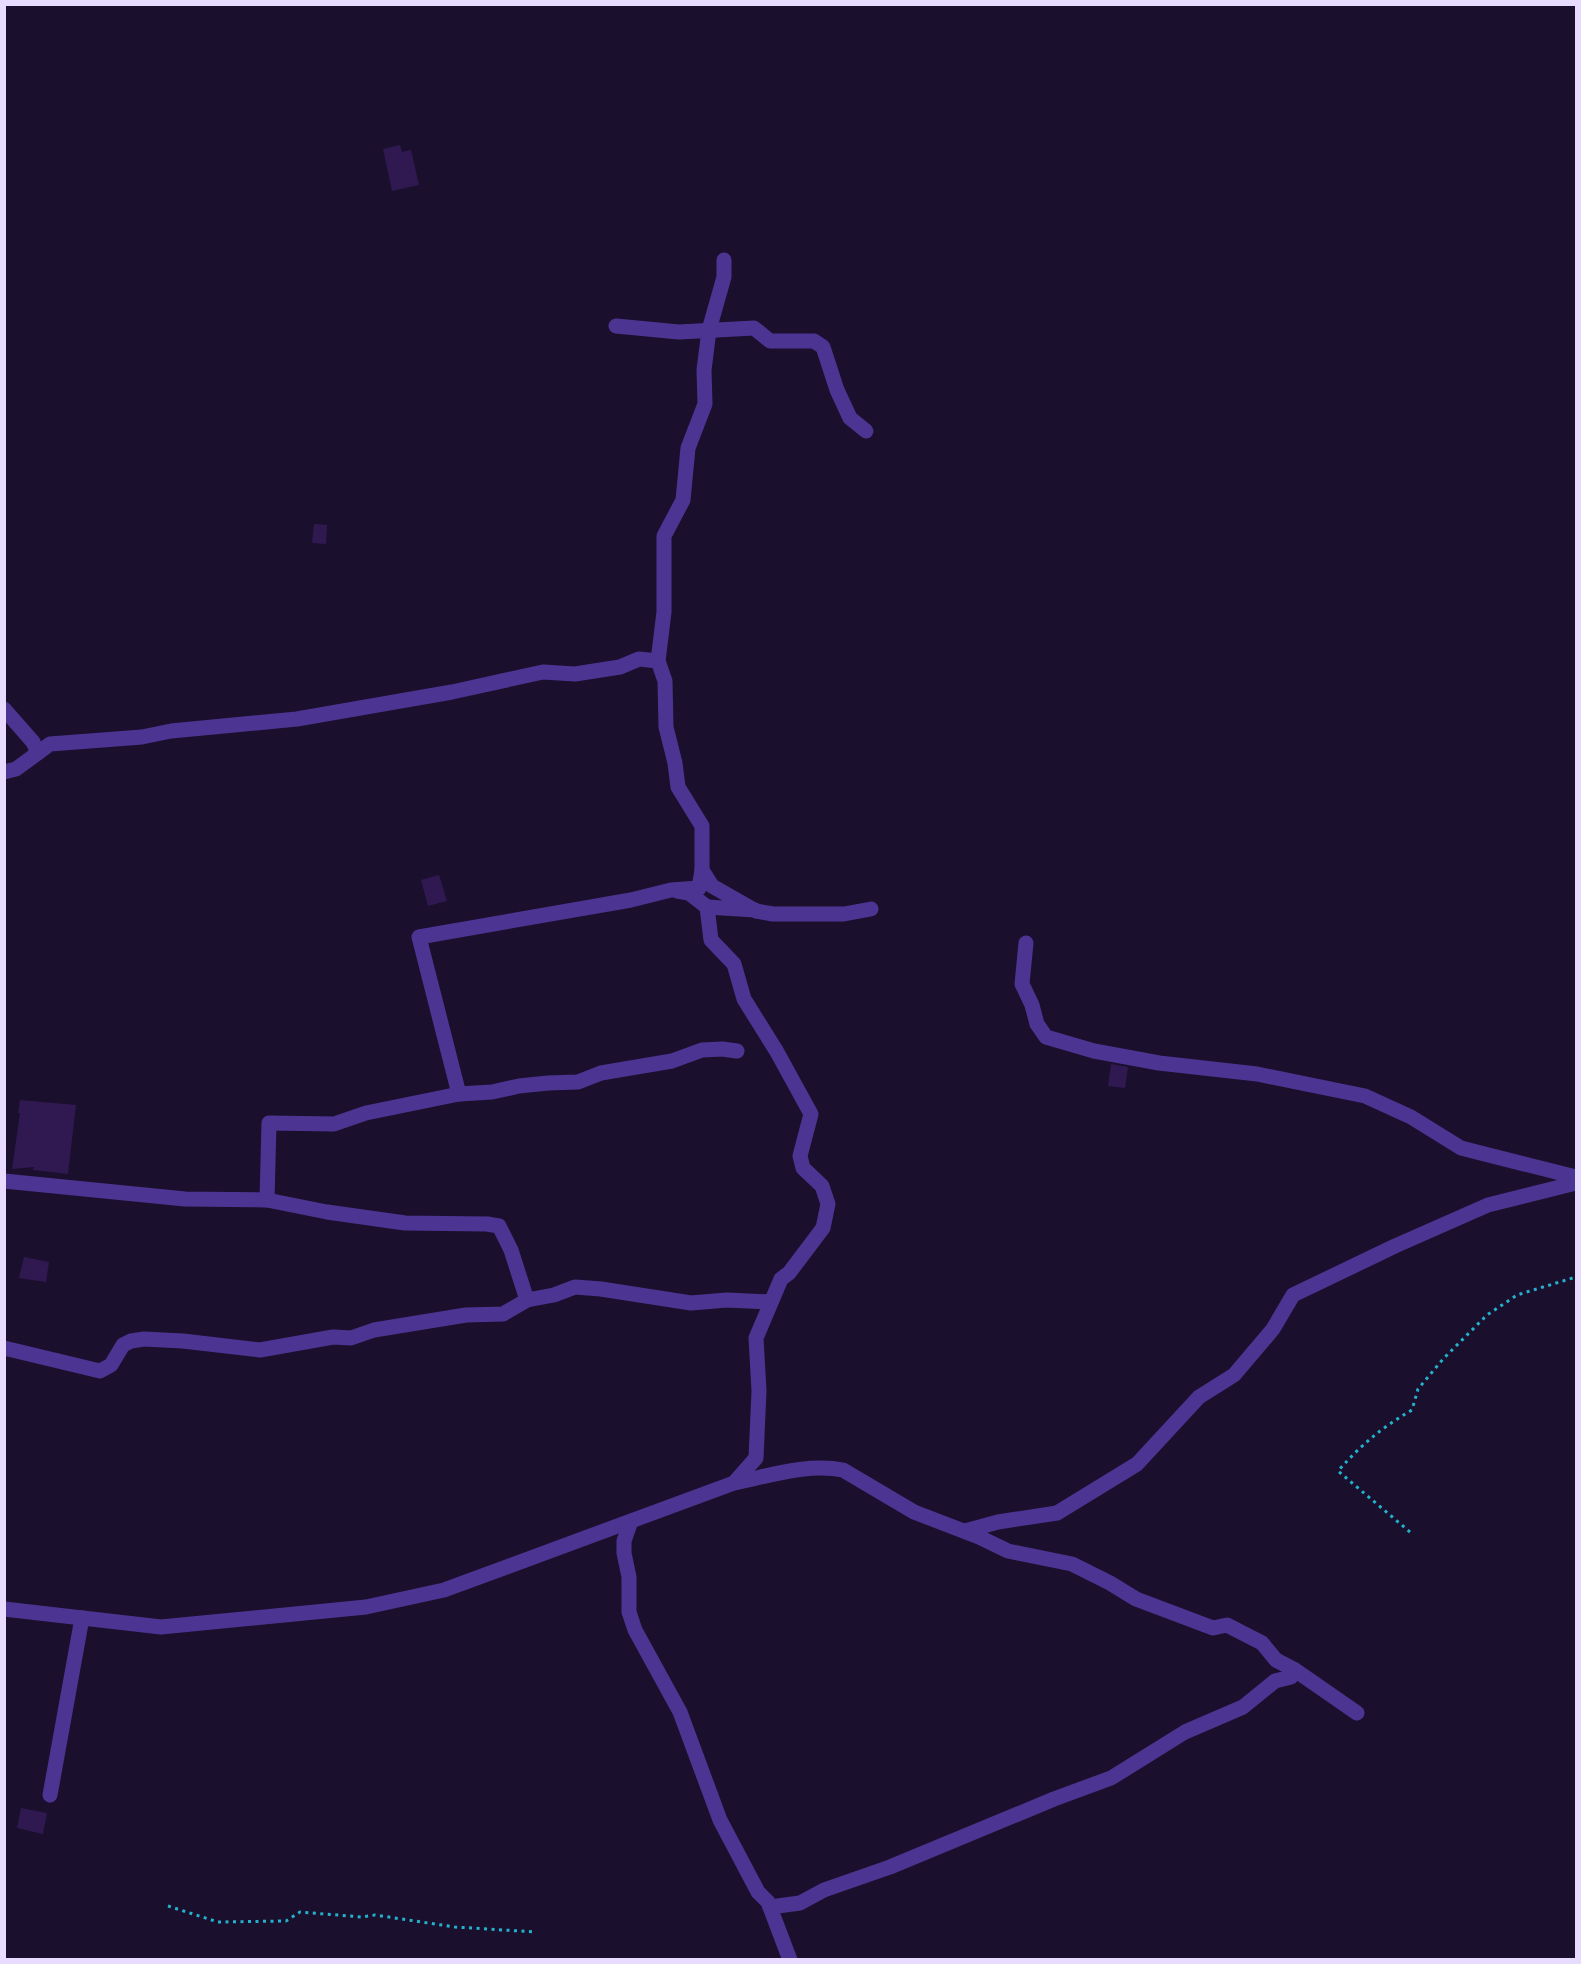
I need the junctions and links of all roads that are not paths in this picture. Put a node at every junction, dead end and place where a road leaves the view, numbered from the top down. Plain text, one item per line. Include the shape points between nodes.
1 (724, 260) dead end
2 (616, 326) dead end
3 (709, 330) junction
4 (866, 431) dead end
5 (658, 661) junction
6 (4, 709) edge
7 (38, 753) junction
8 (4, 772) edge
9 (702, 870) junction
10 (671, 890) junction
11 (707, 907) junction
12 (871, 909) dead end
13 (756, 911) junction
14 (1026, 943) dead end
15 (737, 1051) dead end
16 (459, 1094) junction
17 (1576, 1177) edge
18 (4, 1181) edge
19 (1576, 1183) edge
20 (267, 1200) junction
21 (527, 1300) junction
22 (771, 1302) junction
23 (4, 1348) edge
24 (734, 1483) junction
25 (631, 1521) junction
26 (965, 1532) junction
27 (4, 1610) edge
28 (82, 1618) junction
29 (1294, 1670) junction
30 (1357, 1713) dead end
31 (50, 1795) dead end
32 (770, 1907) junction
33 (790, 1959) edge

1 - 3 street via 724,277
2 - 3 street
3 - 4 street via 754,328 770,341 814,341 823,347 850,418
3 - 5 street via 705,404 688,448 683,500 664,536 664,612
5 - 7 street via 639,659 620,667 575,674 543,672 297,719 50,744
5 - 9 street via 665,681 666,727 678,787 702,826
6 - 7 street
7 - 8 street via 16,769
9 - 10 street via 699,888
9 - 13 street via 712,886
10 - 11 street via 689,893
10 - 16 street via 419,938
11 - 13 street
11 - 22 street via 711,940 734,964 744,999 811,1114 800,1156 803,1168 822,1186 828,1204 823,1228 781,1279
12 - 13 street via 844,914
14 - 17 street via 1022,984 1046,1037 1094,1051 1257,1074 1365,1096 1412,1117 1461,1148
15 - 16 street via 702,1050 578,1082
16 - 20 street via 366,1113 334,1124 269,1123
18 - 20 street via 185,1199
19 - 26 street via 1488,1205 1293,1296 1273,1329 1234,1375 1199,1397 1137,1464 1057,1513 998,1522
20 - 21 street via 405,1223 499,1227
21 - 22 street via 575,1287 691,1303
21 - 23 street via 503,1314 434,1320 351,1338 333,1337 260,1350 183,1341 131,1341 123,1345 111,1365 100,1371
22 - 24 street via 756,1338 756,1458
24 - 25 street
24 - 26 street via 830,1467 843,1470 914,1512
25 - 28 street via 444,1590 366,1607 161,1627
25 - 32 street via 624,1541 629,1612 680,1712 720,1820
26 - 29 street via 1008,1551 1072,1564 1136,1599 1213,1628 1227,1625 1262,1643 1276,1660
27 - 28 street
28 - 31 street
29 - 30 street
29 - 32 street via 1291,1677 1275,1681 1243,1707 1185,1732 1111,1778 824,1890 800,1903
32 - 33 street

